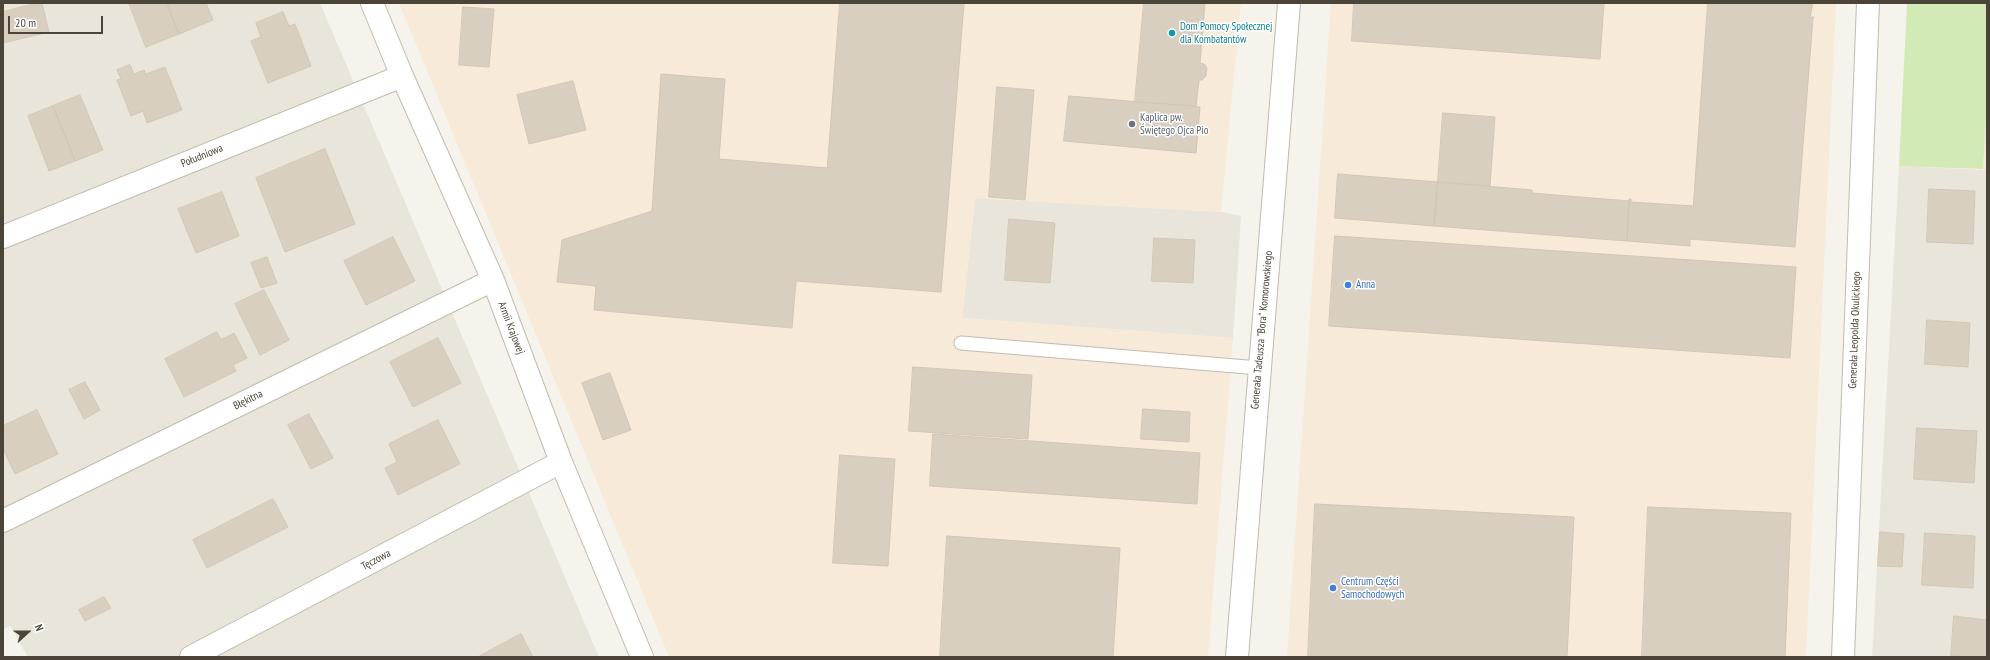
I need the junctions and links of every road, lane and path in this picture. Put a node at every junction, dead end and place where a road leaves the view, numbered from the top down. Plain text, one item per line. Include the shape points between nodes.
1 (372, 3) edge
2 (1289, 3) edge
3 (1868, 3) edge
4 (402, 76) junction
5 (3, 237) edge
6 (493, 280) junction
7 (960, 343) dead end
8 (1259, 368) junction
9 (561, 462) junction
10 (3, 522) edge
11 (191, 657) edge
12 (642, 657) edge
13 (1237, 657) edge
14 (1842, 657) edge

1 - 4 street, Armii Krajowej
2 - 8 street, Generała Tadeusza "Bora" Komorowskiego
3 - 14 street, Generała Leopolda Okulickiego
4 - 5 street, Południowa
4 - 6 street, Armii Krajowej
6 - 9 street, Armii Krajowej
6 - 10 street, Błękitna
7 - 8 lane
8 - 13 street, Generała Tadeusza "Bora" Komorowskiego
9 - 11 street, Tęczowa
9 - 12 street, Armii Krajowej

